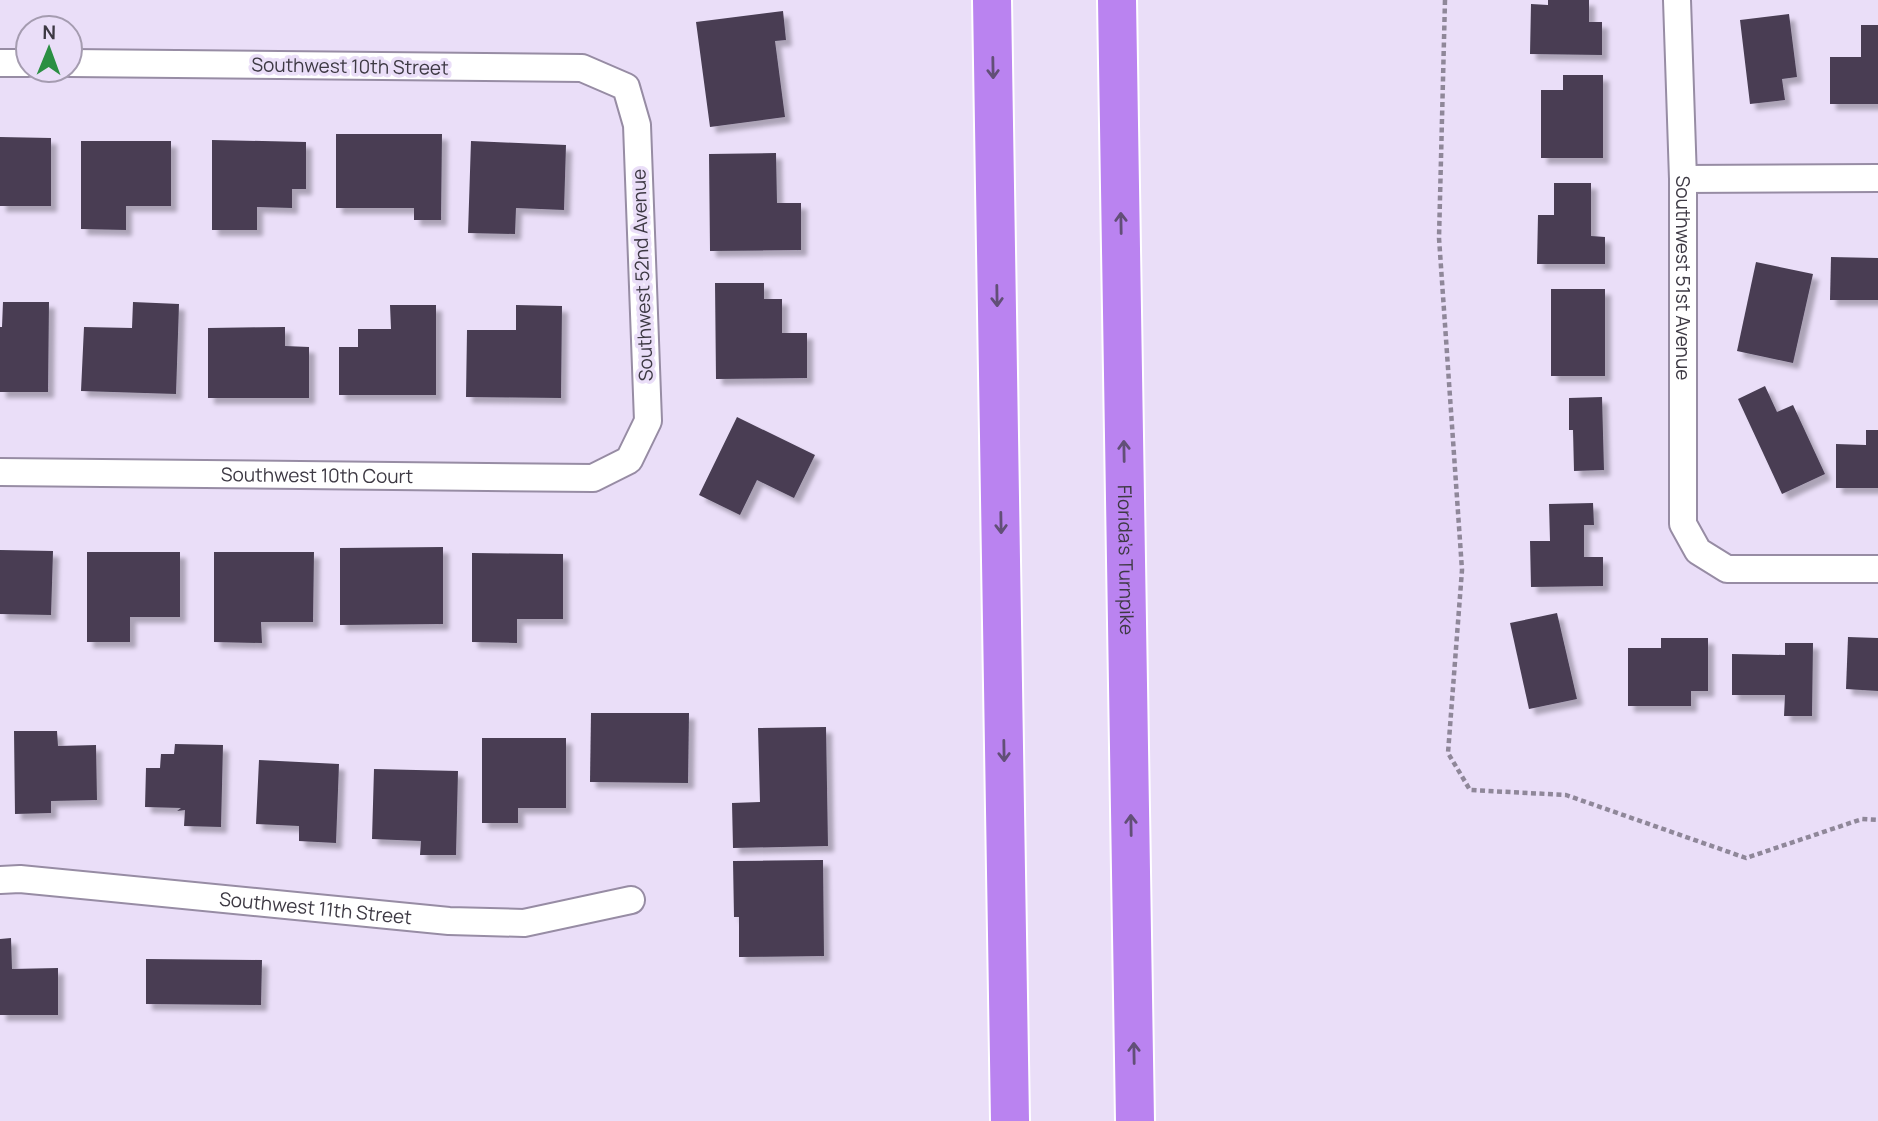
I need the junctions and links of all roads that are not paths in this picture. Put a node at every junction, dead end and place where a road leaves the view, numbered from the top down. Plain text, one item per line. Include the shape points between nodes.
1 (992, 0) edge
2 (1117, 0) edge
3 (1677, 0) edge
4 (84, 63) edge
5 (626, 87) joint
6 (1878, 178) edge
7 (1683, 179) junction
8 (629, 460) joint
9 (0, 472) edge
10 (1878, 569) edge
11 (0, 880) edge
12 (631, 900) dead end
13 (1010, 1121) edge
14 (1135, 1121) edge

1 -> 13 highway
14 -> 2 highway, Florida's Turnpike
3 - 7 street, Southwest 51st Avenue
4 - 5 street, Southwest 10th Street via 582,68
5 - 8 street, Southwest 52nd Avenue via 637,125 648,421
6 - 7 street
7 - 10 street, Southwest 51st Avenue via 1683,524 1698,551 1727,569
8 - 9 street, Southwest 10th Court via 593,478
11 - 12 street, Southwest 11th Street via 524,923

